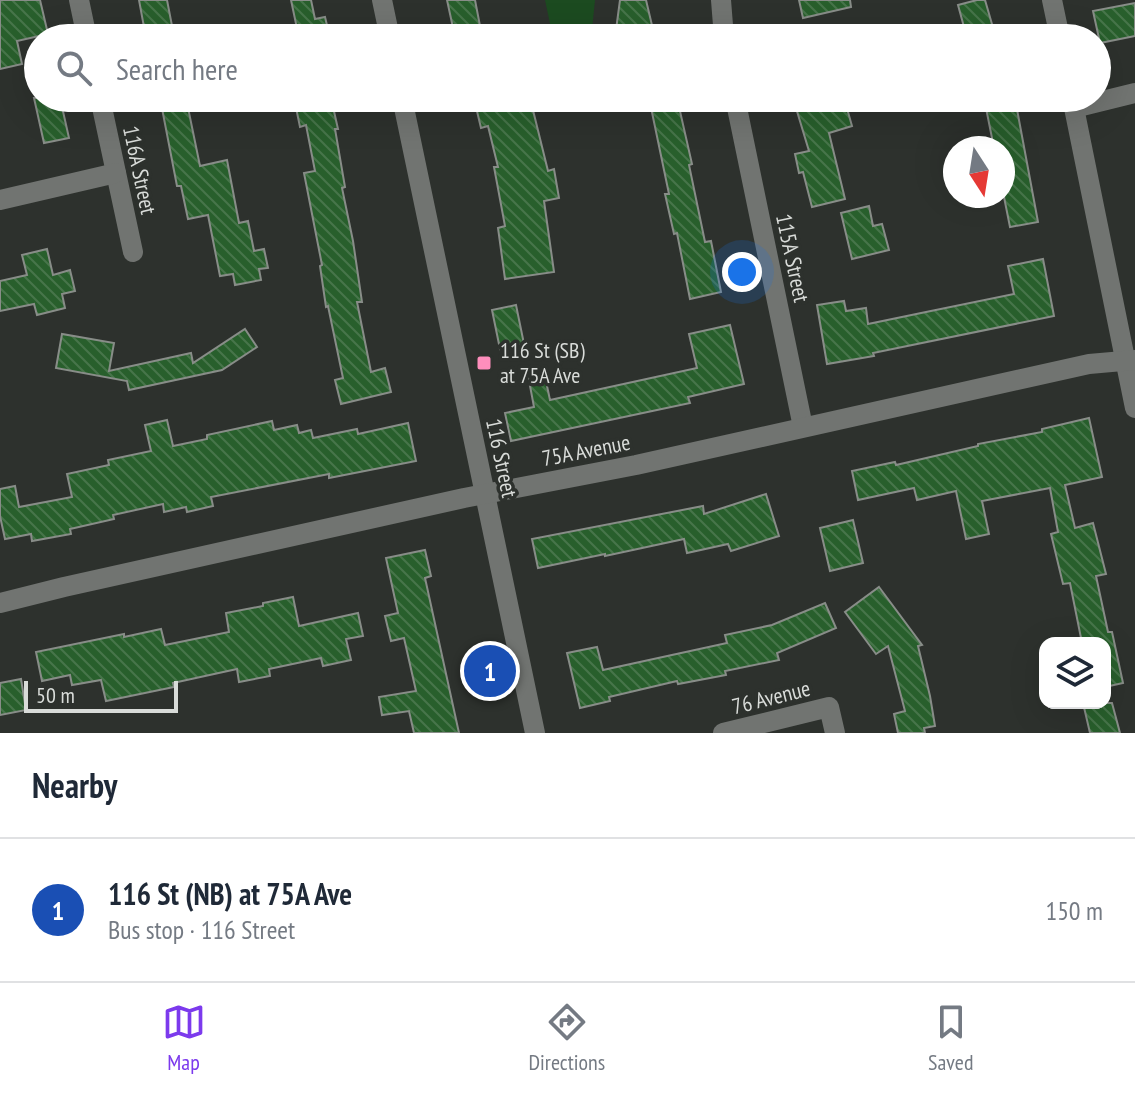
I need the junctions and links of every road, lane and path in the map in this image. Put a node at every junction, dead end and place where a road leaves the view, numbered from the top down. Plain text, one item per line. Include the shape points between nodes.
1 (79, 0) edge
2 (382, 0) edge
3 (721, 0) edge
4 (1052, 0) edge
5 (84, 24) edge
6 (387, 24) edge
7 (723, 24) edge
8 (1057, 24) edge
9 (1135, 93) edge
10 (1111, 97) edge
11 (103, 112) edge
12 (405, 112) edge
13 (738, 112) edge
14 (1075, 112) edge
15 (116, 173) junction
16 (0, 200) edge
17 (133, 252) dead end
18 (1130, 360) edge
19 (1135, 408) edge
20 (803, 427) junction
21 (485, 494) junction
22 (0, 603) edge
23 (535, 733) edge
24 (723, 733) edge
25 (835, 733) edge

1 - 5 street
2 - 6 street
3 - 7 street
4 - 8 street
9 - 10 street
11 - 15 street, 116A Street
12 - 21 street, 116 Street
13 - 20 street, 115A Street
14 - 18 street
15 - 16 street
15 - 17 street, 116A Street
18 - 19 street
18 - 20 street, 75A Avenue via 1089,364
20 - 21 street, 75A Avenue
21 - 22 street, 75A Avenue
21 - 23 street, 116 Street
24 - 25 street, 76 Avenue via 829,707

